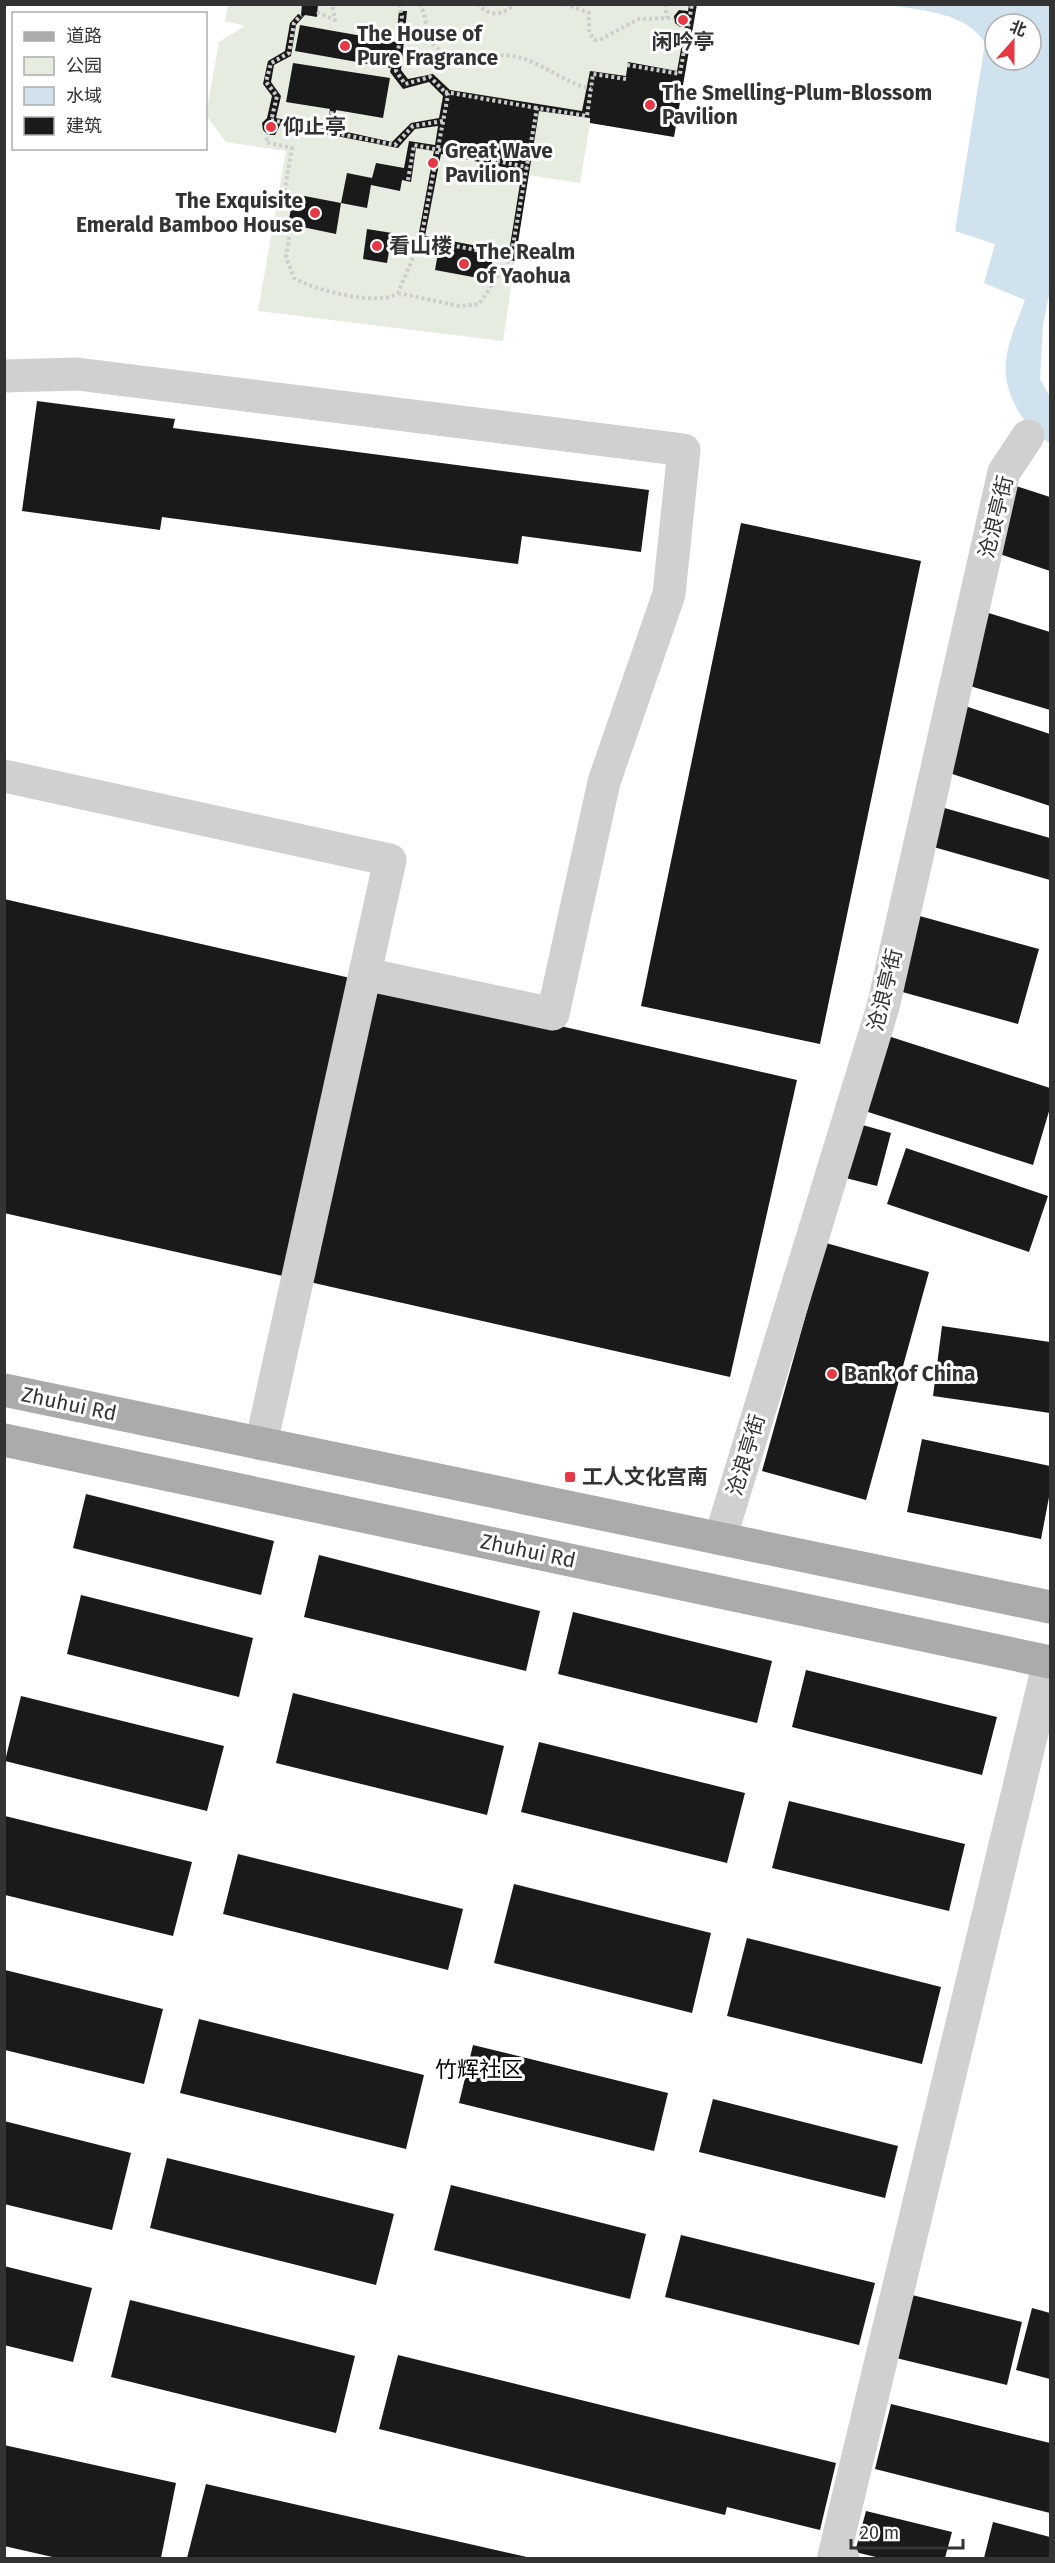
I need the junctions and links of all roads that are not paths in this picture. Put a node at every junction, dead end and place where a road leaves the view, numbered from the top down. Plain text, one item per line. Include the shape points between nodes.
1 (4, 376) edge
2 (1028, 436) dead end
3 (4, 776) edge
4 (365, 974) junction
5 (4, 1390) edge
6 (4, 1440) edge
7 (261, 1444) junction
8 (720, 1539) junction
9 (1050, 1607) edge
10 (1050, 1662) edge
11 (843, 2559) edge

1 - 4 street via 77,374 684,450 669,594 604,782 553,1014
2 - 8 street, 沧浪亭街 via 1004,472 883,1006
3 - 4 street via 390,860
4 - 7 street
5 - 7 main road, Zhuhui Rd
6 - 10 main road, Zhuhui Rd
7 - 8 main road, Zhuhui Rd
8 - 9 main road, Zhuhui Rd
10 - 11 street via 834,2556

